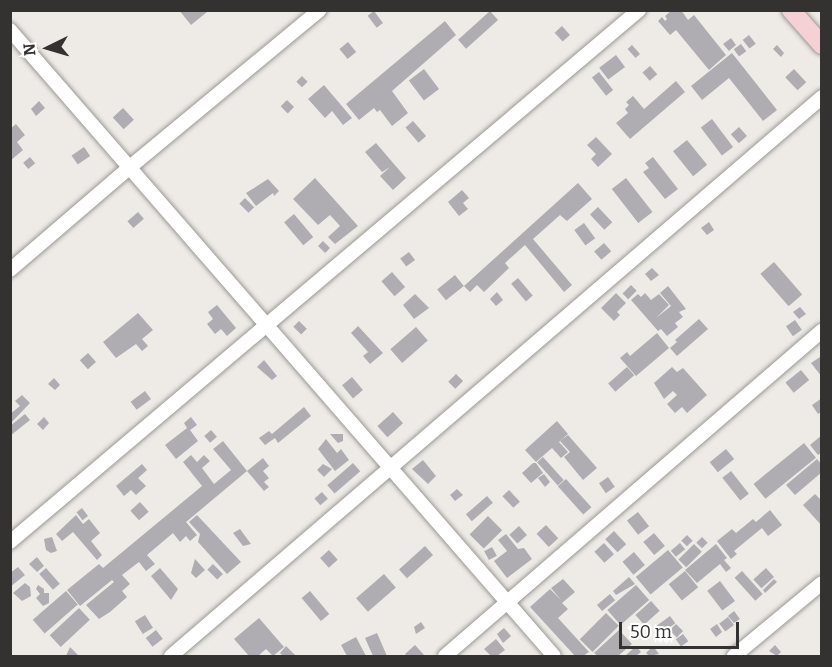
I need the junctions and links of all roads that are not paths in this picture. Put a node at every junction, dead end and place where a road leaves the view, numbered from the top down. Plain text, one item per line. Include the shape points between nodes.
1 (320, 10) edge
2 (639, 10) edge
3 (791, 10) edge
4 (10, 30) edge
5 (822, 45) edge
6 (822, 97) edge
7 (130, 167) junction
8 (10, 270) edge
9 (267, 328) junction
10 (822, 331) edge
11 (390, 470) junction
12 (10, 542) edge
13 (822, 583) edge
14 (507, 603) junction
15 (171, 657) edge
16 (445, 657) edge
17 (554, 657) edge
18 (734, 657) edge

1 - 7 street
2 - 9 street
3 - 5 street
4 - 7 street
6 - 11 street
7 - 8 street
7 - 9 street
9 - 11 street
9 - 12 street
10 - 14 street
11 - 14 street
11 - 15 street
13 - 18 street
14 - 16 street
14 - 17 street

